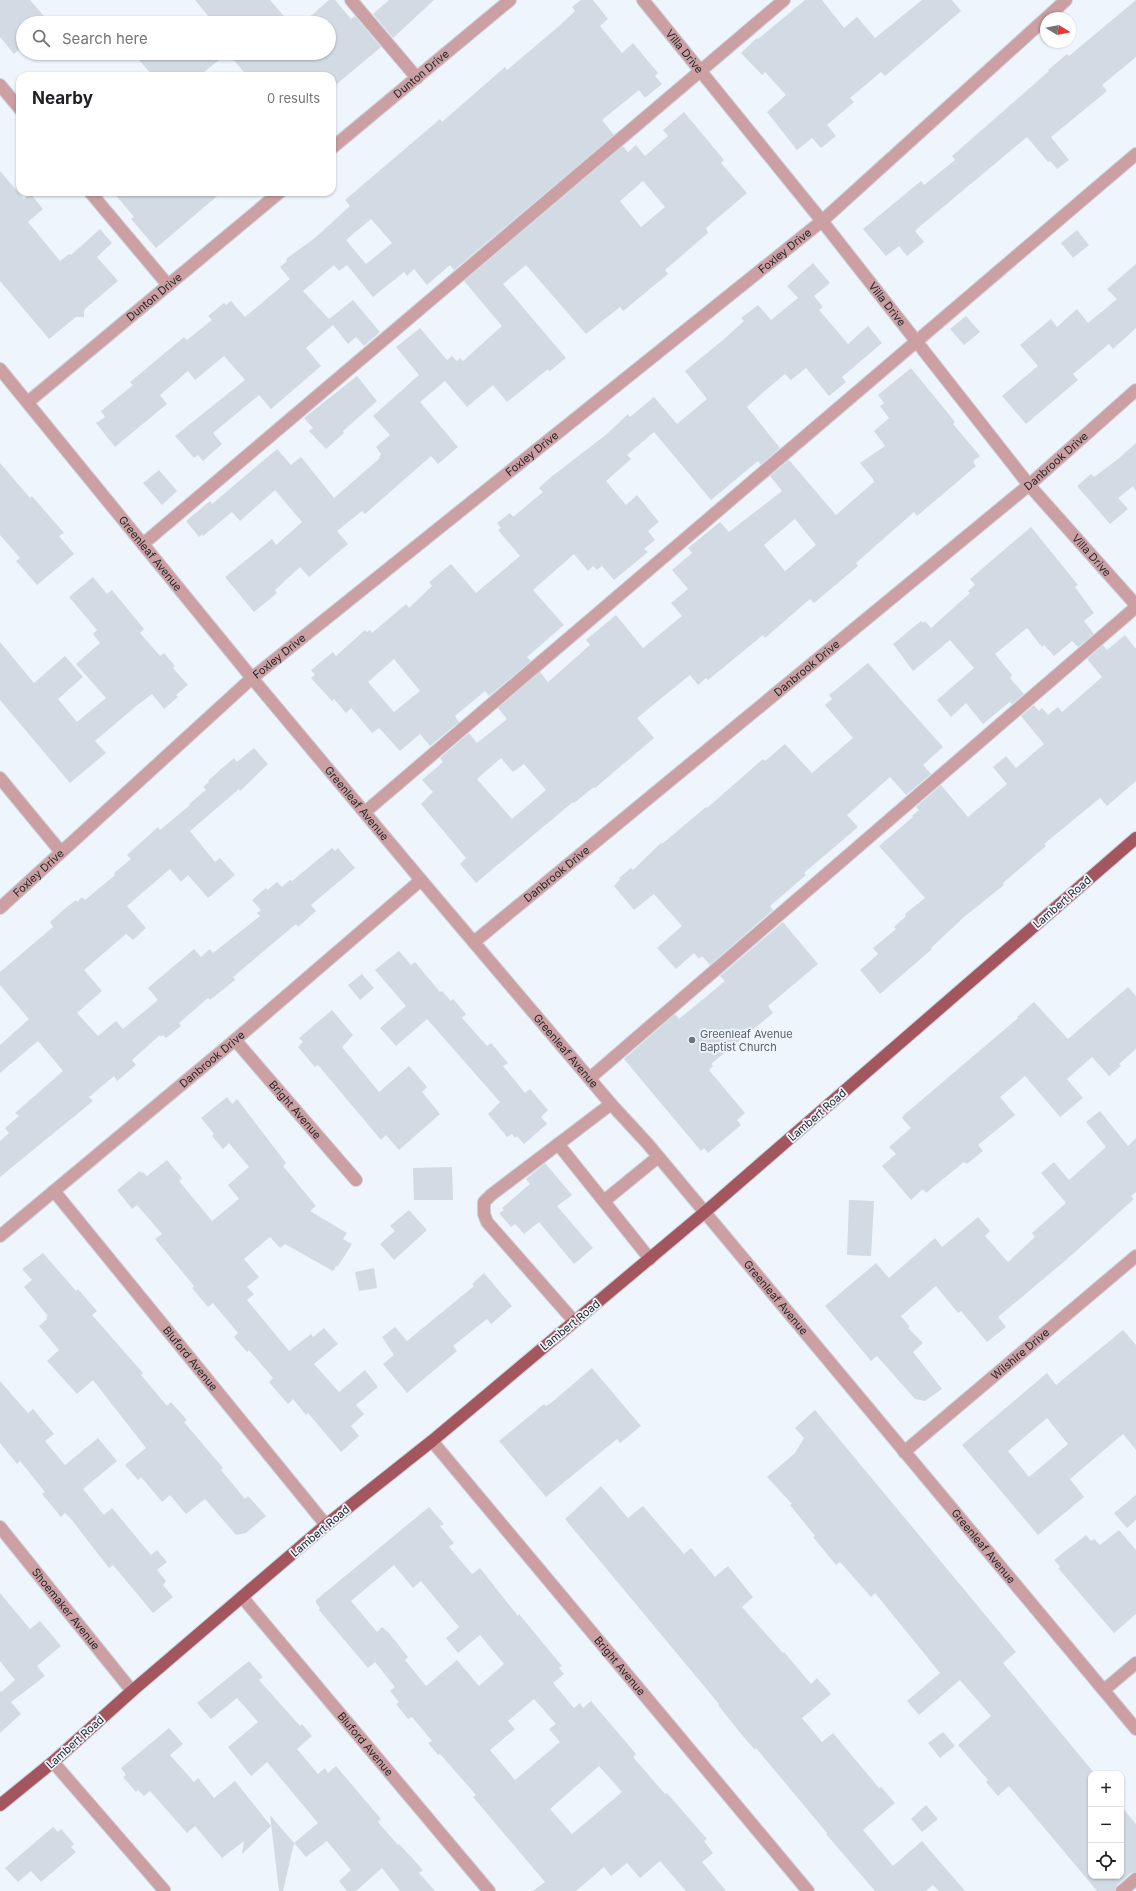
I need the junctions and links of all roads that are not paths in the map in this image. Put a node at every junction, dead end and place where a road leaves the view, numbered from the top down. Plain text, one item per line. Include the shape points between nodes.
1 (351, 0) edge
2 (510, 0) edge
3 (643, 0) edge
4 (784, 0) edge
5 (1066, 0) edge
6 (700, 70) junction
7 (417, 78) junction
8 (0, 85) edge
9 (16, 104) edge
10 (336, 145) edge
11 (1136, 154) edge
12 (93, 196) edge
13 (275, 196) edge
14 (822, 221) junction
15 (168, 285) junction
16 (916, 341) junction
17 (0, 369) edge
18 (1136, 390) edge
19 (28, 402) junction
20 (1029, 485) junction
21 (143, 544) junction
22 (1136, 606) edge
23 (252, 678) junction
24 (0, 778) edge
25 (365, 812) junction
26 (1136, 838) edge
27 (61, 852) junction
28 (420, 880) junction
29 (0, 908) edge
30 (474, 942) junction
31 (235, 1040) junction
32 (590, 1078) junction
33 (611, 1104) junction
34 (558, 1144) junction
35 (658, 1157) junction
36 (356, 1180) dead end
37 (54, 1191) junction
38 (604, 1201) junction
39 (705, 1212) junction
40 (0, 1236) edge
41 (1136, 1256) edge
42 (650, 1259) junction
43 (574, 1320) junction
44 (432, 1441) junction
45 (904, 1452) junction
46 (326, 1525) junction
47 (0, 1527) edge
48 (242, 1597) junction
49 (1136, 1663) edge
50 (1104, 1690) junction
51 (132, 1691) junction
52 (1136, 1729) edge
53 (53, 1762) junction
54 (0, 1805) edge
55 (1136, 1879) edge
56 (164, 1890) dead end
57 (489, 1891) edge
58 (808, 1891) edge
59 (1122, 1891) edge

1 - 7 street
2 - 7 street, Dunton Drive
3 - 6 street, Villa Drive
4 - 6 street
5 - 14 street, Foxley Drive
6 - 14 street, Villa Drive
6 - 21 street
7 - 10 street, Dunton Drive
8 - 9 street
11 - 16 street
12 - 15 street
13 - 15 street, Dunton Drive
14 - 16 street, Villa Drive
14 - 23 street, Foxley Drive
15 - 19 street, Dunton Drive
16 - 20 street, Villa Drive
16 - 25 street
17 - 19 street, Greenleaf Avenue
18 - 20 street, Danbrook Drive
19 - 21 street, Greenleaf Avenue
20 - 22 street, Villa Drive
20 - 30 street, Danbrook Drive
21 - 23 street, Greenleaf Avenue
22 - 32 street
23 - 25 street, Greenleaf Avenue
23 - 27 street, Foxley Drive
24 - 27 street
25 - 28 street, Greenleaf Avenue
26 - 39 main road, Lambert Road
27 - 29 street, Foxley Drive
28 - 30 street, Greenleaf Avenue
28 - 31 street, Danbrook Drive
30 - 32 street, Greenleaf Avenue
31 - 36 street, Bright Avenue
31 - 37 street, Danbrook Drive
32 - 33 street, Greenleaf Avenue
33 - 34 street
33 - 35 street, Greenleaf Avenue
34 - 38 street
34 - 43 street via 491,1195 484,1202 484,1214 487,1222
35 - 38 street
35 - 39 street, Greenleaf Avenue
37 - 40 street, Danbrook Drive
37 - 46 street, Bluford Avenue
38 - 42 street
39 - 42 main road, Lambert Road
39 - 45 street, Greenleaf Avenue
41 - 45 street, Wilshire Drive
42 - 43 main road, Lambert Road
43 - 44 main road, Lambert Road
44 - 46 main road, Lambert Road
44 - 58 street, Bright Avenue
45 - 50 street, Greenleaf Avenue
46 - 48 main road, Lambert Road
47 - 51 street, Shoemaker Avenue
48 - 51 main road, Lambert Road
48 - 57 street, Bluford Avenue
49 - 50 street
50 - 52 street, Greenleaf Avenue
51 - 53 main road, Lambert Road
53 - 54 main road, Lambert Road
53 - 56 street
55 - 59 street

